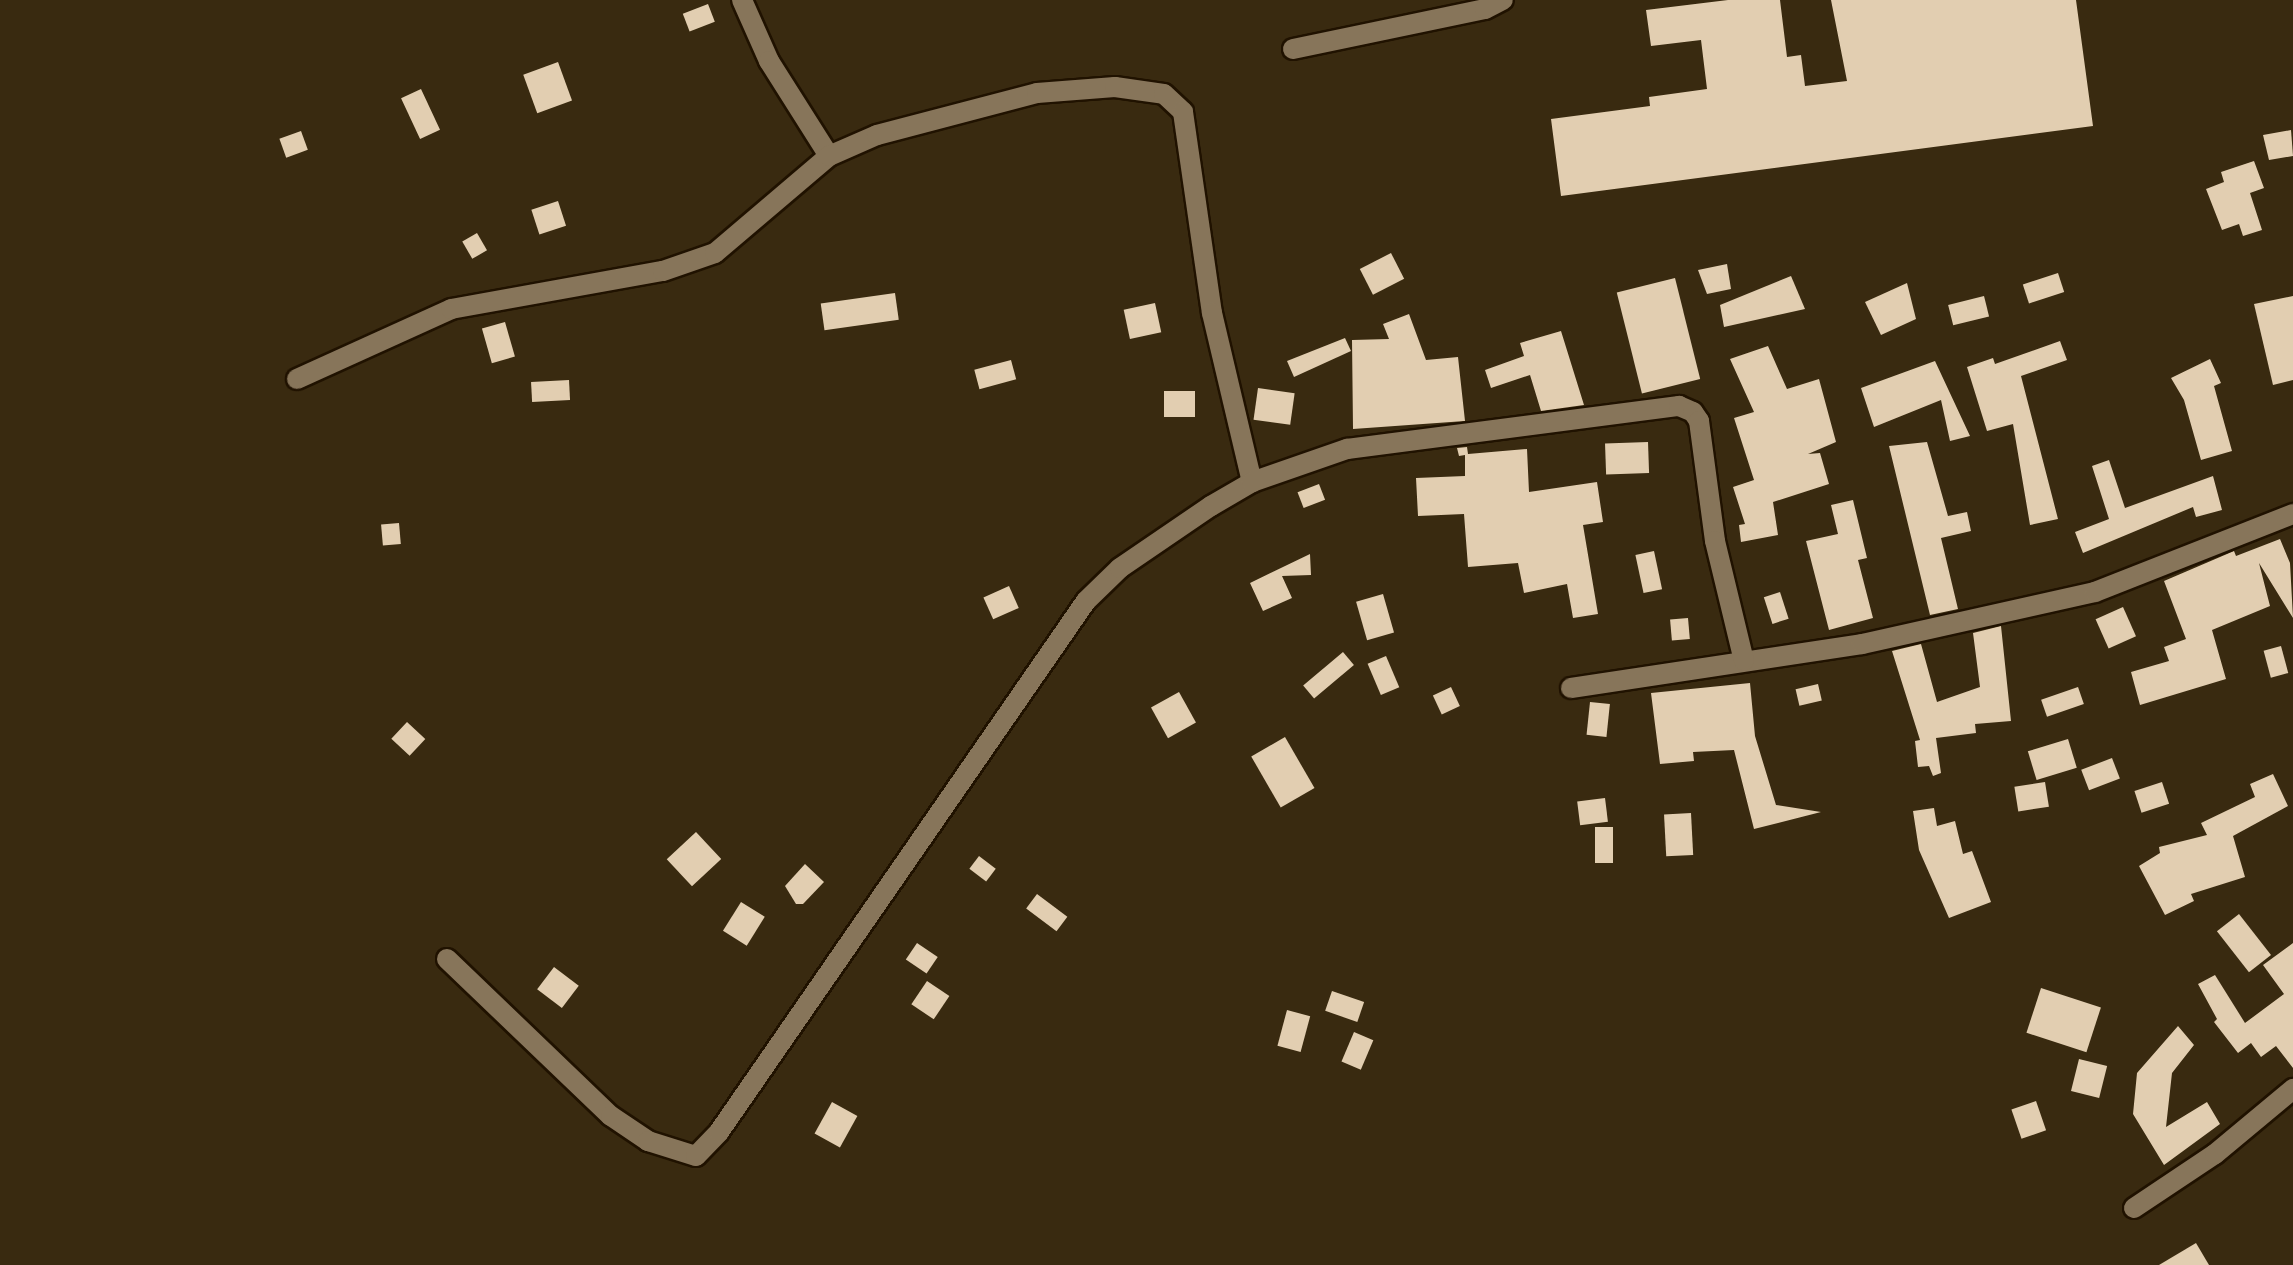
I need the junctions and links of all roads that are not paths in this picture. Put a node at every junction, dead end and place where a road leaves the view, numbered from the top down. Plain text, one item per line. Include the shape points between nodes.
1 (742, 0) edge
2 (1503, 0) edge
3 (1293, 49) dead end
4 (829, 156) junction
5 (297, 379) dead end
6 (1252, 482) junction
7 (2293, 514) edge
8 (1744, 661) junction
9 (1571, 688) dead end
10 (447, 959) dead end
11 (2288, 1098) edge
12 (2134, 1208) dead end

1 - 4 street via 769,61
2 - 3 street via 1485,9
4 - 5 street via 715,253 663,271 451,309
4 - 6 street via 877,135 1037,93 1115,87 1164,94 1183,112 1212,313
6 - 8 street via 1347,449 1679,406 1699,421 1715,541
6 - 10 street via 1120,568 1086,601 719,1132 696,1156 648,1141 611,1116
7 - 8 street via 2095,592 1862,644
8 - 9 street
11 - 12 street via 2190,1173

